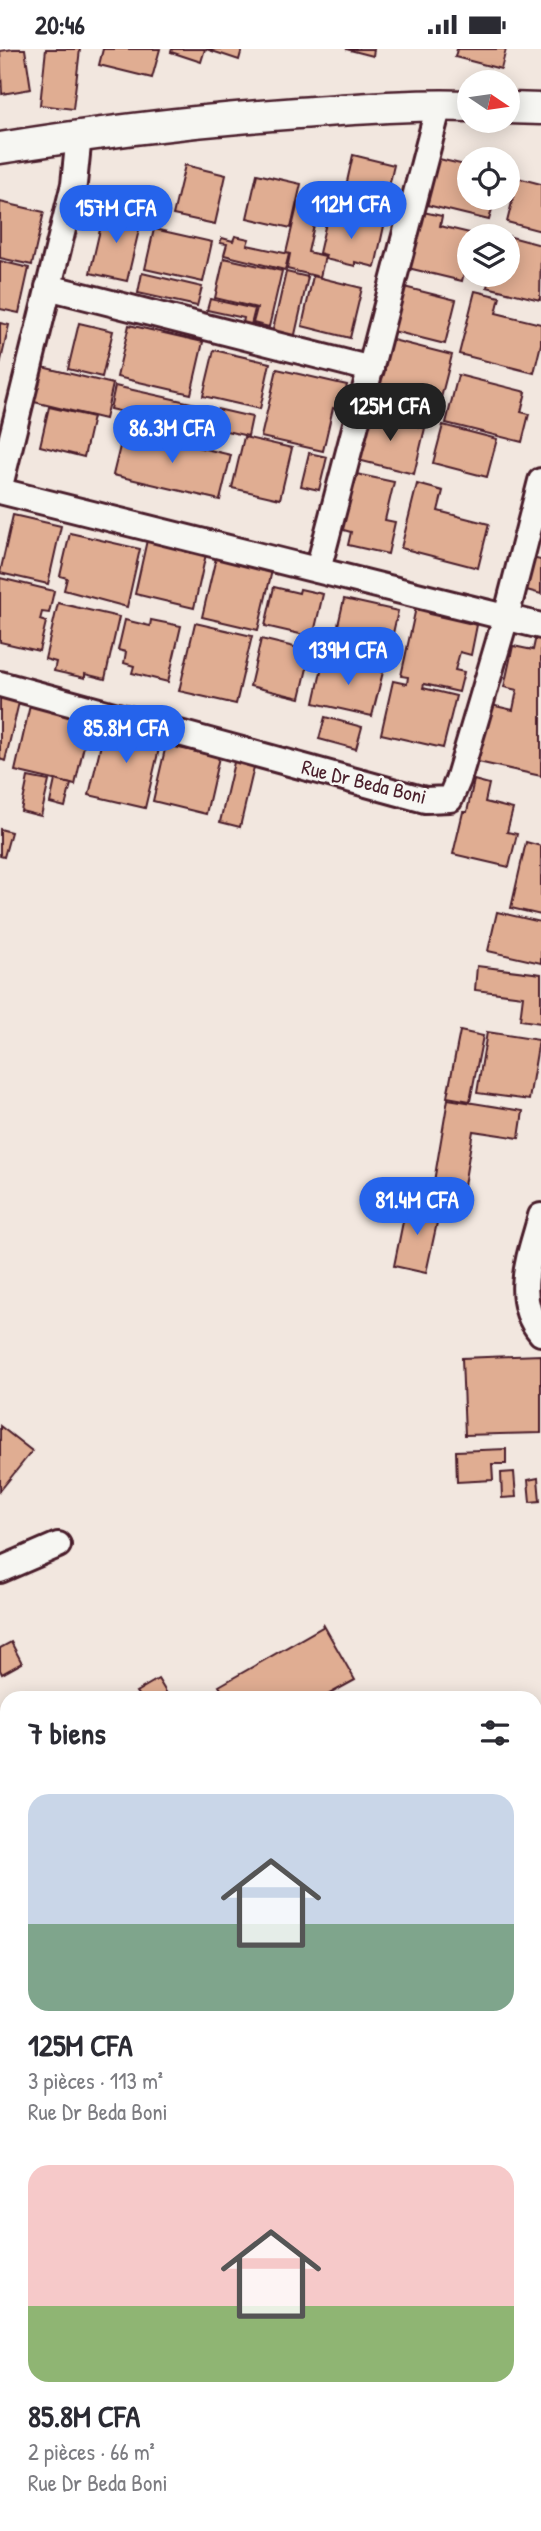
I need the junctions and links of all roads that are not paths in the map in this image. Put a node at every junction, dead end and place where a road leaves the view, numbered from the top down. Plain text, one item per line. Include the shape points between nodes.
1 (439, 105) junction
2 (457, 106) edge
3 (520, 108) edge
4 (541, 109) edge
5 (79, 135) junction
6 (0, 148) edge
7 (47, 286) junction
8 (371, 369) junction
9 (541, 481) edge
10 (0, 488) edge
11 (318, 569) junction
12 (506, 617) junction
13 (541, 626) edge
14 (0, 684) edge
15 (541, 1216) edge
16 (541, 1333) edge
17 (58, 1545) dead end
18 (0, 1570) edge

1 - 2 street
1 - 5 street via 264,115
1 - 8 street
3 - 4 street
5 - 6 street
5 - 7 street via 74,184
7 - 8 street
7 - 10 street
8 - 11 street
9 - 12 street, Rue Dr Beda Boni
10 - 11 street
11 - 12 street
12 - 13 street
12 - 14 street, Rue Dr Beda Boni via 450,799 425,800
15 - 16 street via 524,1280 526,1299
17 - 18 street

